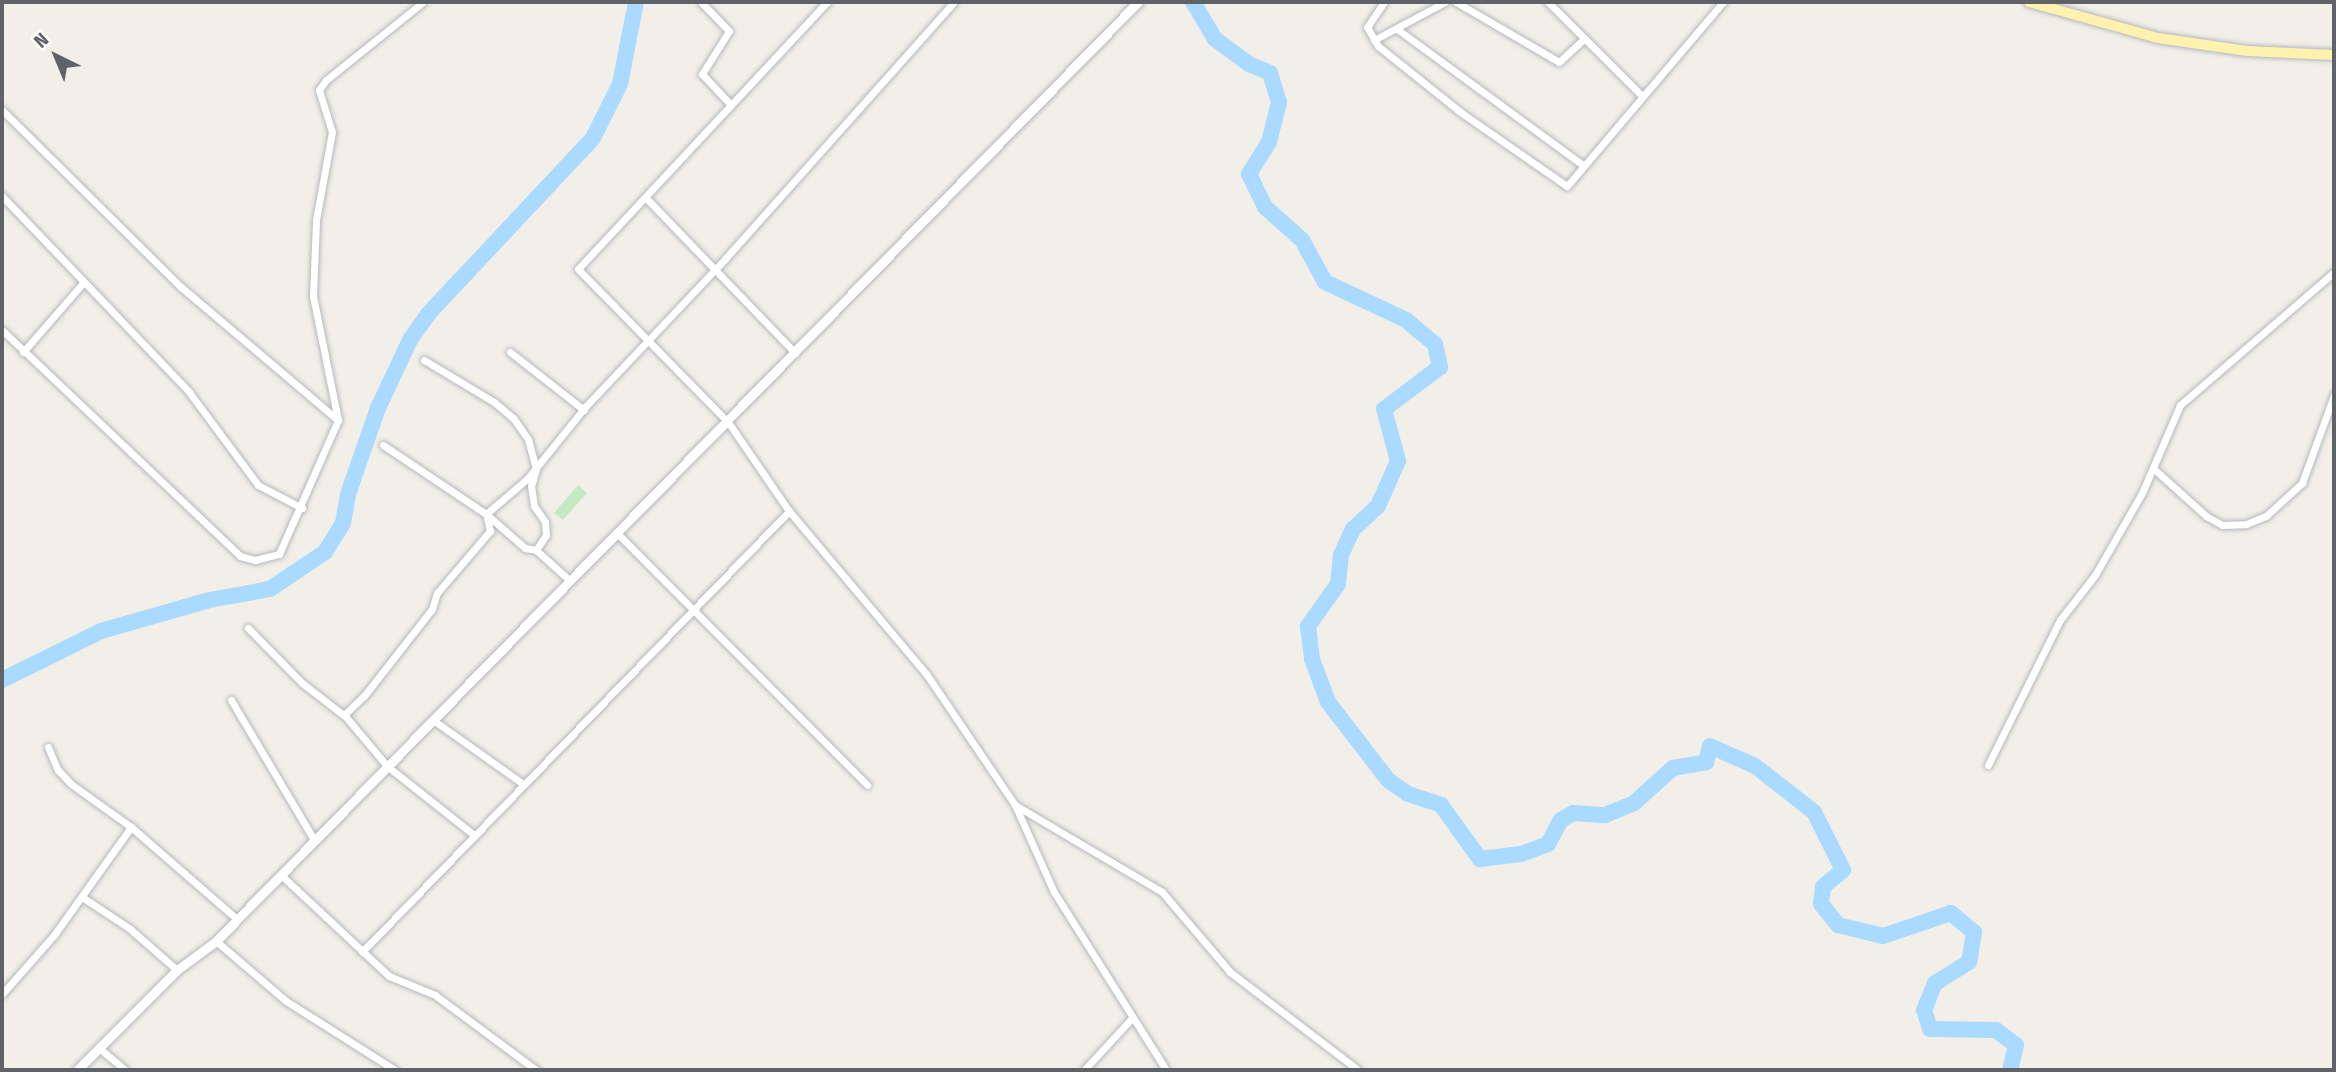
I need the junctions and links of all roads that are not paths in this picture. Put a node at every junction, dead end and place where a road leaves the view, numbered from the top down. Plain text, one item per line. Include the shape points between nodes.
1 (423, 2) edge
2 (702, 2) edge
3 (827, 2) edge
4 (954, 2) edge
5 (1138, 2) edge
6 (1446, 2) edge
7 (1456, 2) edge
8 (1548, 2) edge
9 (1723, 2) edge
10 (2029, 2) edge
11 (1381, 3) edge
12 (1397, 29) junction
13 (1585, 38) junction
14 (1374, 40) junction
15 (2334, 55) edge
16 (1641, 95) junction
17 (730, 104) junction
18 (2, 110) edge
19 (1583, 165) junction
20 (2, 195) edge
21 (647, 199) junction
22 (712, 268) junction
23 (2334, 272) edge
24 (83, 284) junction
25 (2, 330) edge
26 (646, 339) junction
27 (23, 352) junction
28 (510, 352) dead end
29 (795, 353) junction
30 (424, 360) dead end
31 (2334, 395) edge
32 (584, 410) junction
33 (338, 420) junction
34 (728, 422) junction
35 (383, 446) dead end
36 (536, 469) junction
37 (2154, 469) junction
38 (303, 508) junction
39 (789, 511) junction
40 (486, 514) junction
41 (617, 533) junction
42 (536, 550) junction
43 (567, 578) dead end
44 (693, 609) junction
45 (248, 628) dead end
46 (231, 700) dead end
47 (344, 715) junction
48 (433, 720) junction
49 (48, 747) dead end
50 (1988, 765) dead end
51 (387, 766) junction
52 (523, 784) junction
53 (867, 785) dead end
54 (1015, 805) junction
55 (131, 828) junction
56 (474, 835) junction
57 (314, 840) junction
58 (281, 874) junction
59 (82, 897) junction
60 (237, 919) junction
61 (216, 941) junction
62 (362, 952) junction
63 (177, 970) junction
64 (2, 994) edge
65 (1132, 1018) junction
66 (99, 1048) junction
67 (385, 1068) edge
68 (77, 1070) edge
69 (125, 1070) edge
70 (396, 1070) edge
71 (536, 1070) edge
72 (1084, 1070) edge
73 (1166, 1070) edge
74 (1358, 1070) edge

1 - 33 street via 319,90 332,132 316,220 313,296
2 - 17 street via 729,31 702,74
3 - 17 street
4 - 22 street
5 - 29 street
6 - 12 street
7 - 13 street via 1559,62
8 - 13 street
9 - 16 street
10 - 15 main road via 2158,38 2247,51
11 - 14 street via 1367,27
12 - 14 street
12 - 19 street
13 - 16 street
14 - 19 street via 1459,111 1564,186
16 - 19 street
17 - 21 street
18 - 33 street via 181,287
20 - 24 street
21 - 22 street
21 - 26 street via 578,269
22 - 26 street
22 - 29 street
23 - 37 street via 2180,405
24 - 27 street
24 - 38 street via 189,392 258,485
25 - 27 street
26 - 32 street
26 - 34 street
27 - 38 street via 240,556 255,560 279,554
28 - 32 street
29 - 34 street
30 - 36 street via 514,419 528,439
31 - 37 street via 2302,483 2266,516 2246,524 2222,525
32 - 36 street
33 - 38 street
34 - 39 street
34 - 41 street
35 - 40 street
36 - 40 street
36 - 42 street via 531,486 546,535
37 - 50 street via 2095,575 2060,620
39 - 44 street
39 - 54 street via 927,674
40 - 42 street via 514,541
40 - 47 street via 489,531 437,593 432,609 364,696
41 - 44 street
41 - 48 street
42 - 43 street
44 - 52 street
44 - 53 street
45 - 47 street via 302,683
46 - 57 street
47 - 51 street
48 - 51 street
48 - 52 street
49 - 55 street via 58,770 71,784
51 - 56 street
51 - 57 street
52 - 56 street
54 - 65 street via 1054,892
54 - 74 street via 1162,892 1230,972
55 - 59 street
55 - 60 street
56 - 62 street
57 - 58 street
58 - 60 street
58 - 62 street
59 - 63 street via 129,928
59 - 64 street
60 - 61 street
61 - 63 street
61 - 67 street via 286,1002
62 - 71 street via 389,976 435,995 465,1015
63 - 66 street
65 - 72 street
65 - 73 street
66 - 68 street
66 - 69 street
67 - 70 street

